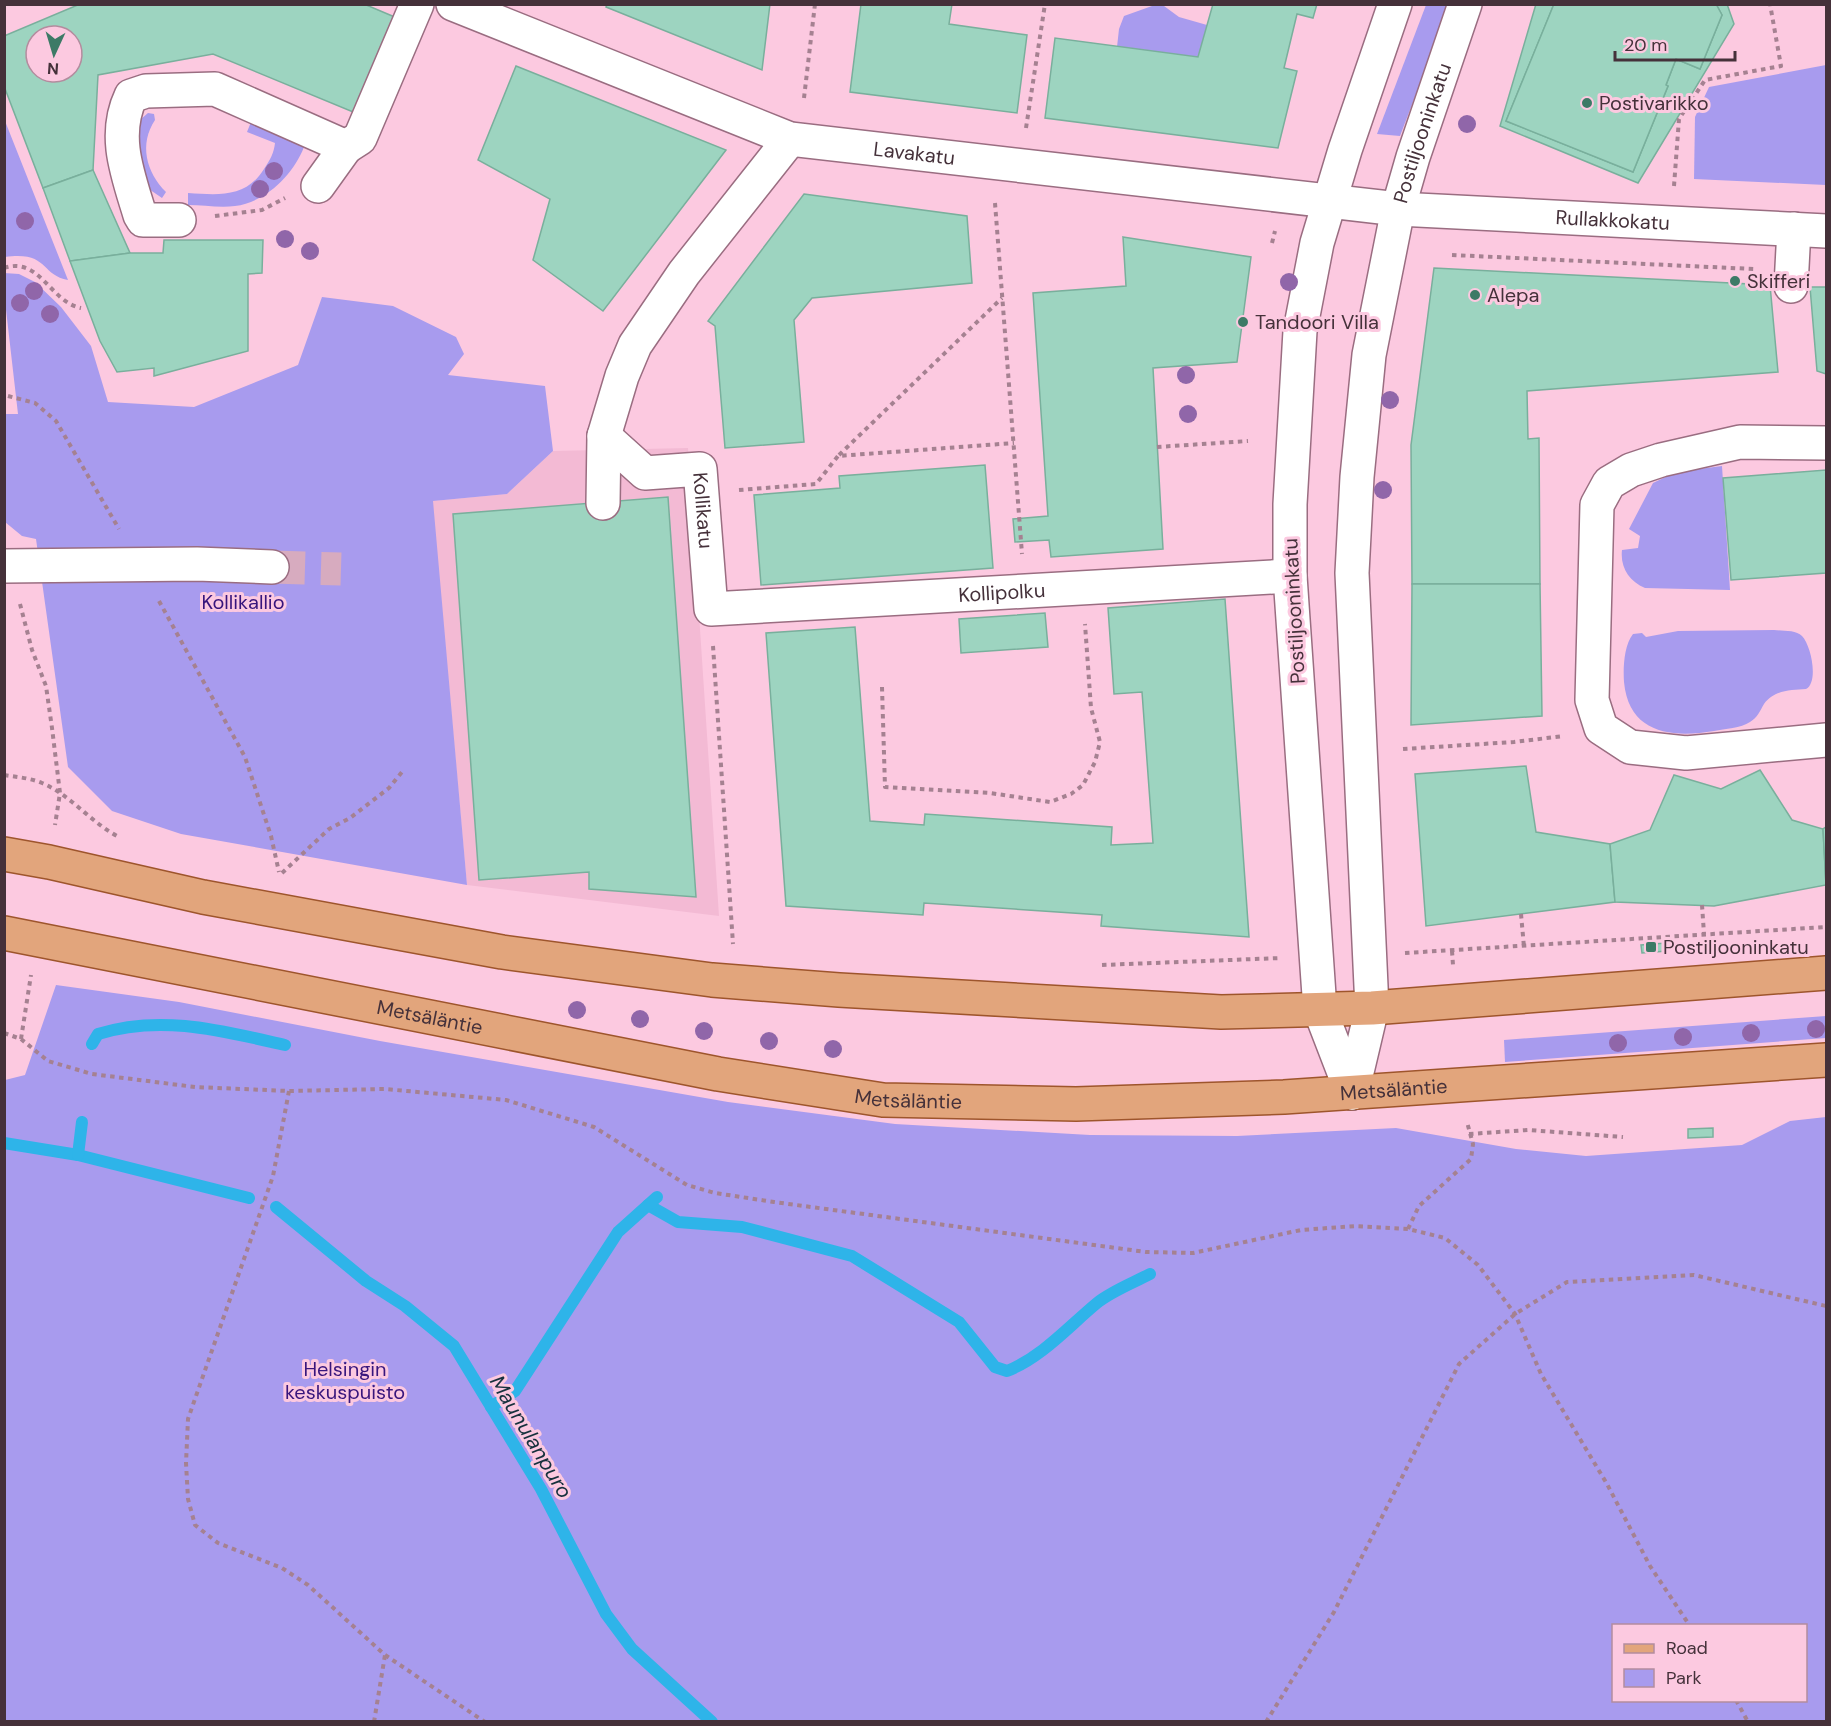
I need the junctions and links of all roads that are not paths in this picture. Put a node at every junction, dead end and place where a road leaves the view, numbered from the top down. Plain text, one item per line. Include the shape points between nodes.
1 (417, 4) edge
2 (453, 4) edge
3 (1395, 4) edge
4 (1465, 4) edge
5 (790, 139) junction
6 (346, 147) junction
7 (318, 186) road end
8 (1332, 201) junction
9 (1398, 209) junction
10 (179, 220) road end
11 (1794, 229) junction
12 (1827, 231) edge
13 (1791, 279) road end
14 (604, 436) junction
15 (1827, 443) edge
16 (603, 503) dead end
17 (4, 566) edge
18 (272, 567) tunnel mouth
19 (1290, 576) junction
20 (711, 609) joint
21 (1827, 740) edge
22 (4, 854) edge
23 (4, 933) edge
24 (1827, 973) edge
25 (1372, 1008) junction
26 (1320, 1010) junction
27 (1827, 1060) edge
28 (1352, 1093) junction

1 - 6 street via 360,138
2 - 5 street, Lavakatu
3 - 8 street, Postiljooninkatu via 1345,150
4 - 9 street, Postiljooninkatu
5 - 8 street, Lavakatu
5 - 14 street via 684,273 635,345
6 - 7 street
6 - 10 street via 215,89 147,91 131,96 123,112 122,154 140,215 143,220
8 - 9 street, Lavakatu
8 - 19 street, Postiljooninkatu via 1312,265 1299,331
9 - 11 street, Rullakkokatu
9 - 25 street, Postiljooninkatu via 1369,355 1352,573
11 - 12 street, Rullakkokatu
11 - 13 street
14 - 16 street
14 - 20 street, Kollikatu via 645,473 700,469
15 - 21 street via 1740,442 1660,459 1609,483 1597,505 1592,700 1601,728 1630,747 1686,753
17 - 18 street
19 - 20 street, Kollipolku
19 - 26 street, Postiljooninkatu
22 - 26 main road via 203,897 479,947 712,980 1115,1008
23 - 28 main road, Metsäläntie via 718,1074 883,1100 1076,1104
24 - 25 main road
25 - 26 main road
25 - 28 street, Postiljooninkatu
26 - 28 street, Postiljooninkatu
27 - 28 main road, Metsäläntie

